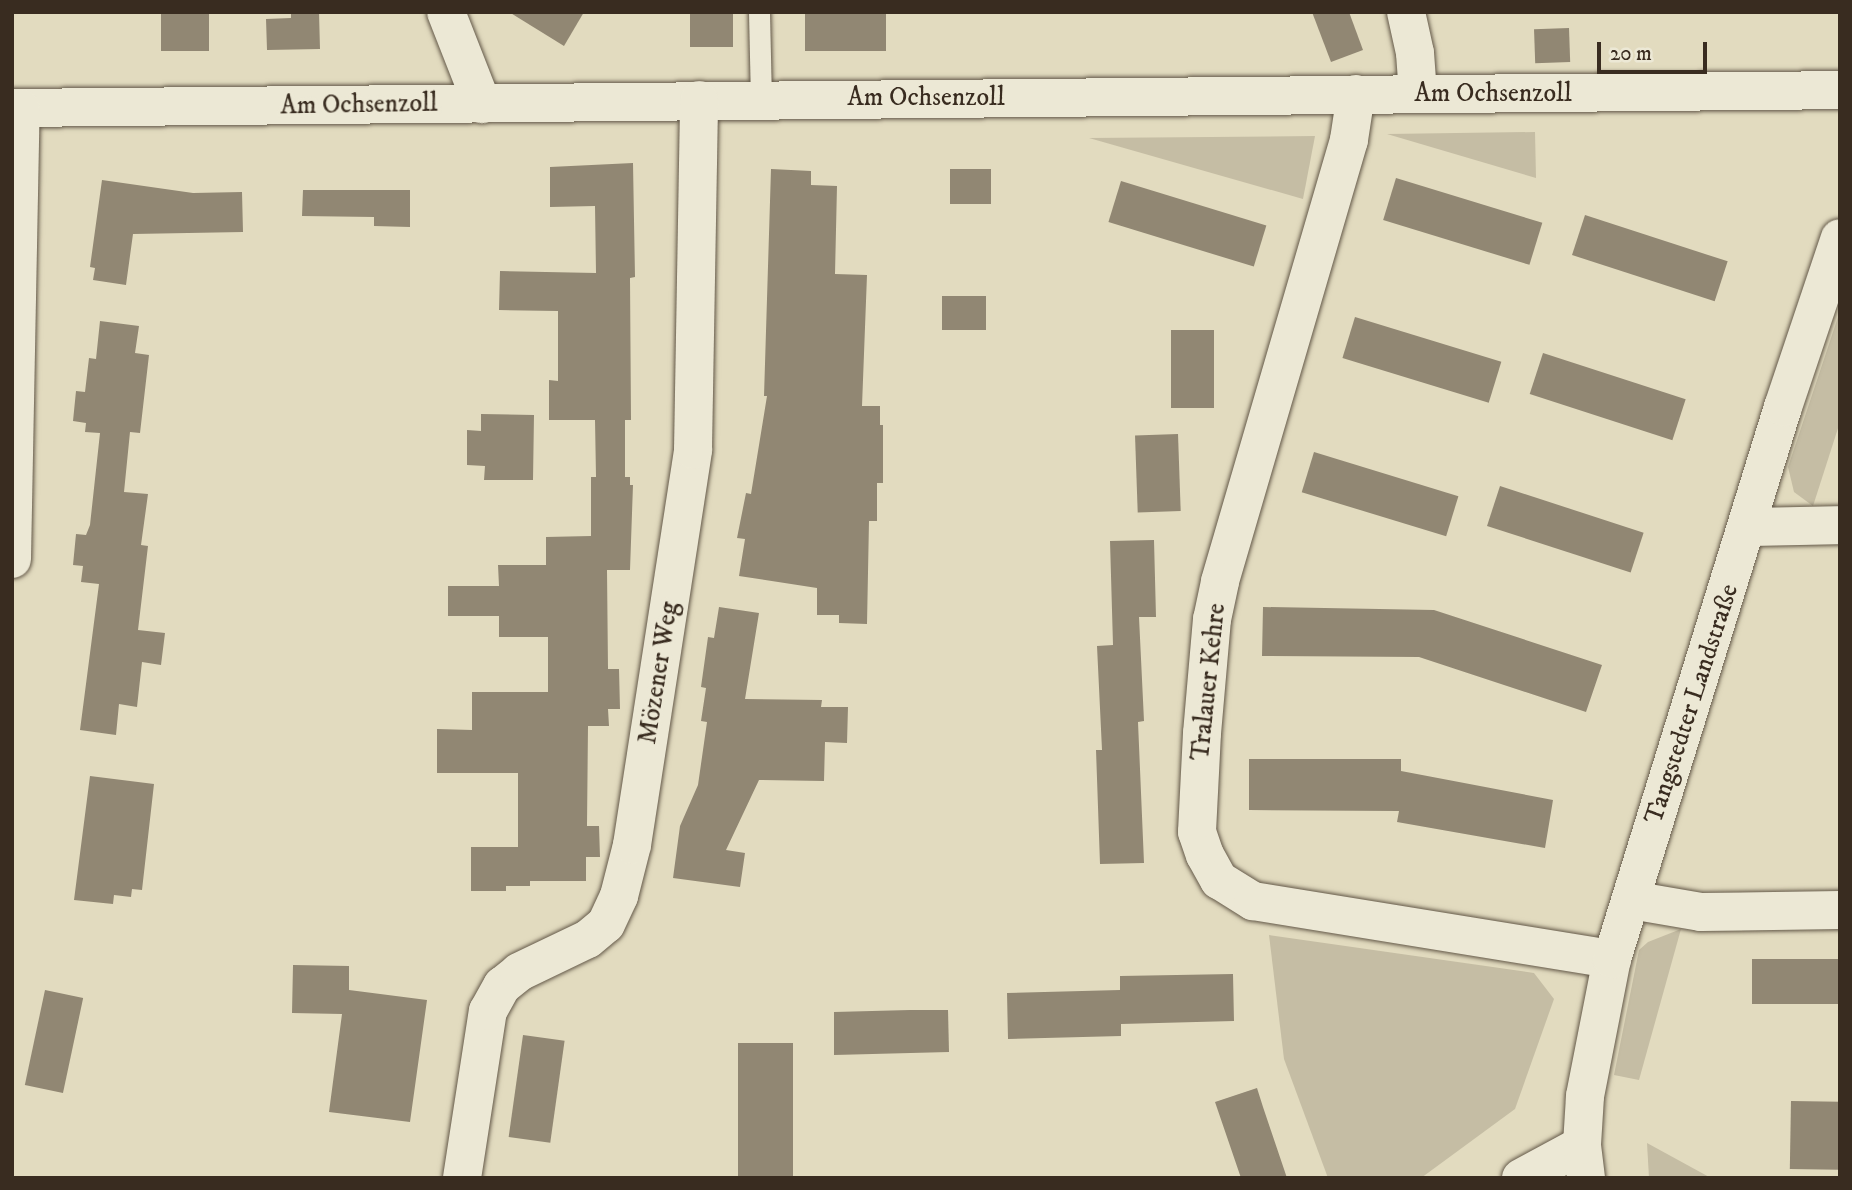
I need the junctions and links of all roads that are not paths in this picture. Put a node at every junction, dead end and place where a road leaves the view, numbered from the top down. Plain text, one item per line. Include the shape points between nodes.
1 (446, 12) edge
2 (759, 12) edge
3 (1406, 12) edge
4 (1840, 90) edge
5 (1356, 94) junction
6 (1418, 94) junction
7 (761, 99) junction
8 (699, 100) junction
9 (482, 104) junction
10 (17, 108) edge
11 (1840, 238) edge
12 (1840, 524) edge
13 (1747, 527) junction
14 (12, 559) edge
15 (1631, 900) junction
16 (1840, 910) edge
17 (1612, 960) junction
18 (1584, 1161) edge
19 (462, 1178) edge
20 (1521, 1178) edge

1 - 9 street
2 - 7 lane
3 - 6 street
4 - 6 street, Am Ochsenzoll
5 - 6 street, Am Ochsenzoll
5 - 7 street, Am Ochsenzoll
5 - 17 street, Tralauer Kehre via 1349,140 1212,619 1197,832 1219,880 1253,901
7 - 8 street, Am Ochsenzoll
8 - 9 street, Am Ochsenzoll
8 - 19 street, Mözener Weg via 693,450 632,845 619,896 606,923 589,939 519,972 502,986 488,1011
9 - 10 street, Am Ochsenzoll
10 - 14 street
11 - 13 street, Tangstedter Landstraße
12 - 13 street
13 - 15 street, Tangstedter Landstraße
15 - 16 street via 1701,912
15 - 17 street, Tangstedter Landstraße
17 - 18 street, Tangstedter Landstraße via 1585,1096
18 - 20 street

